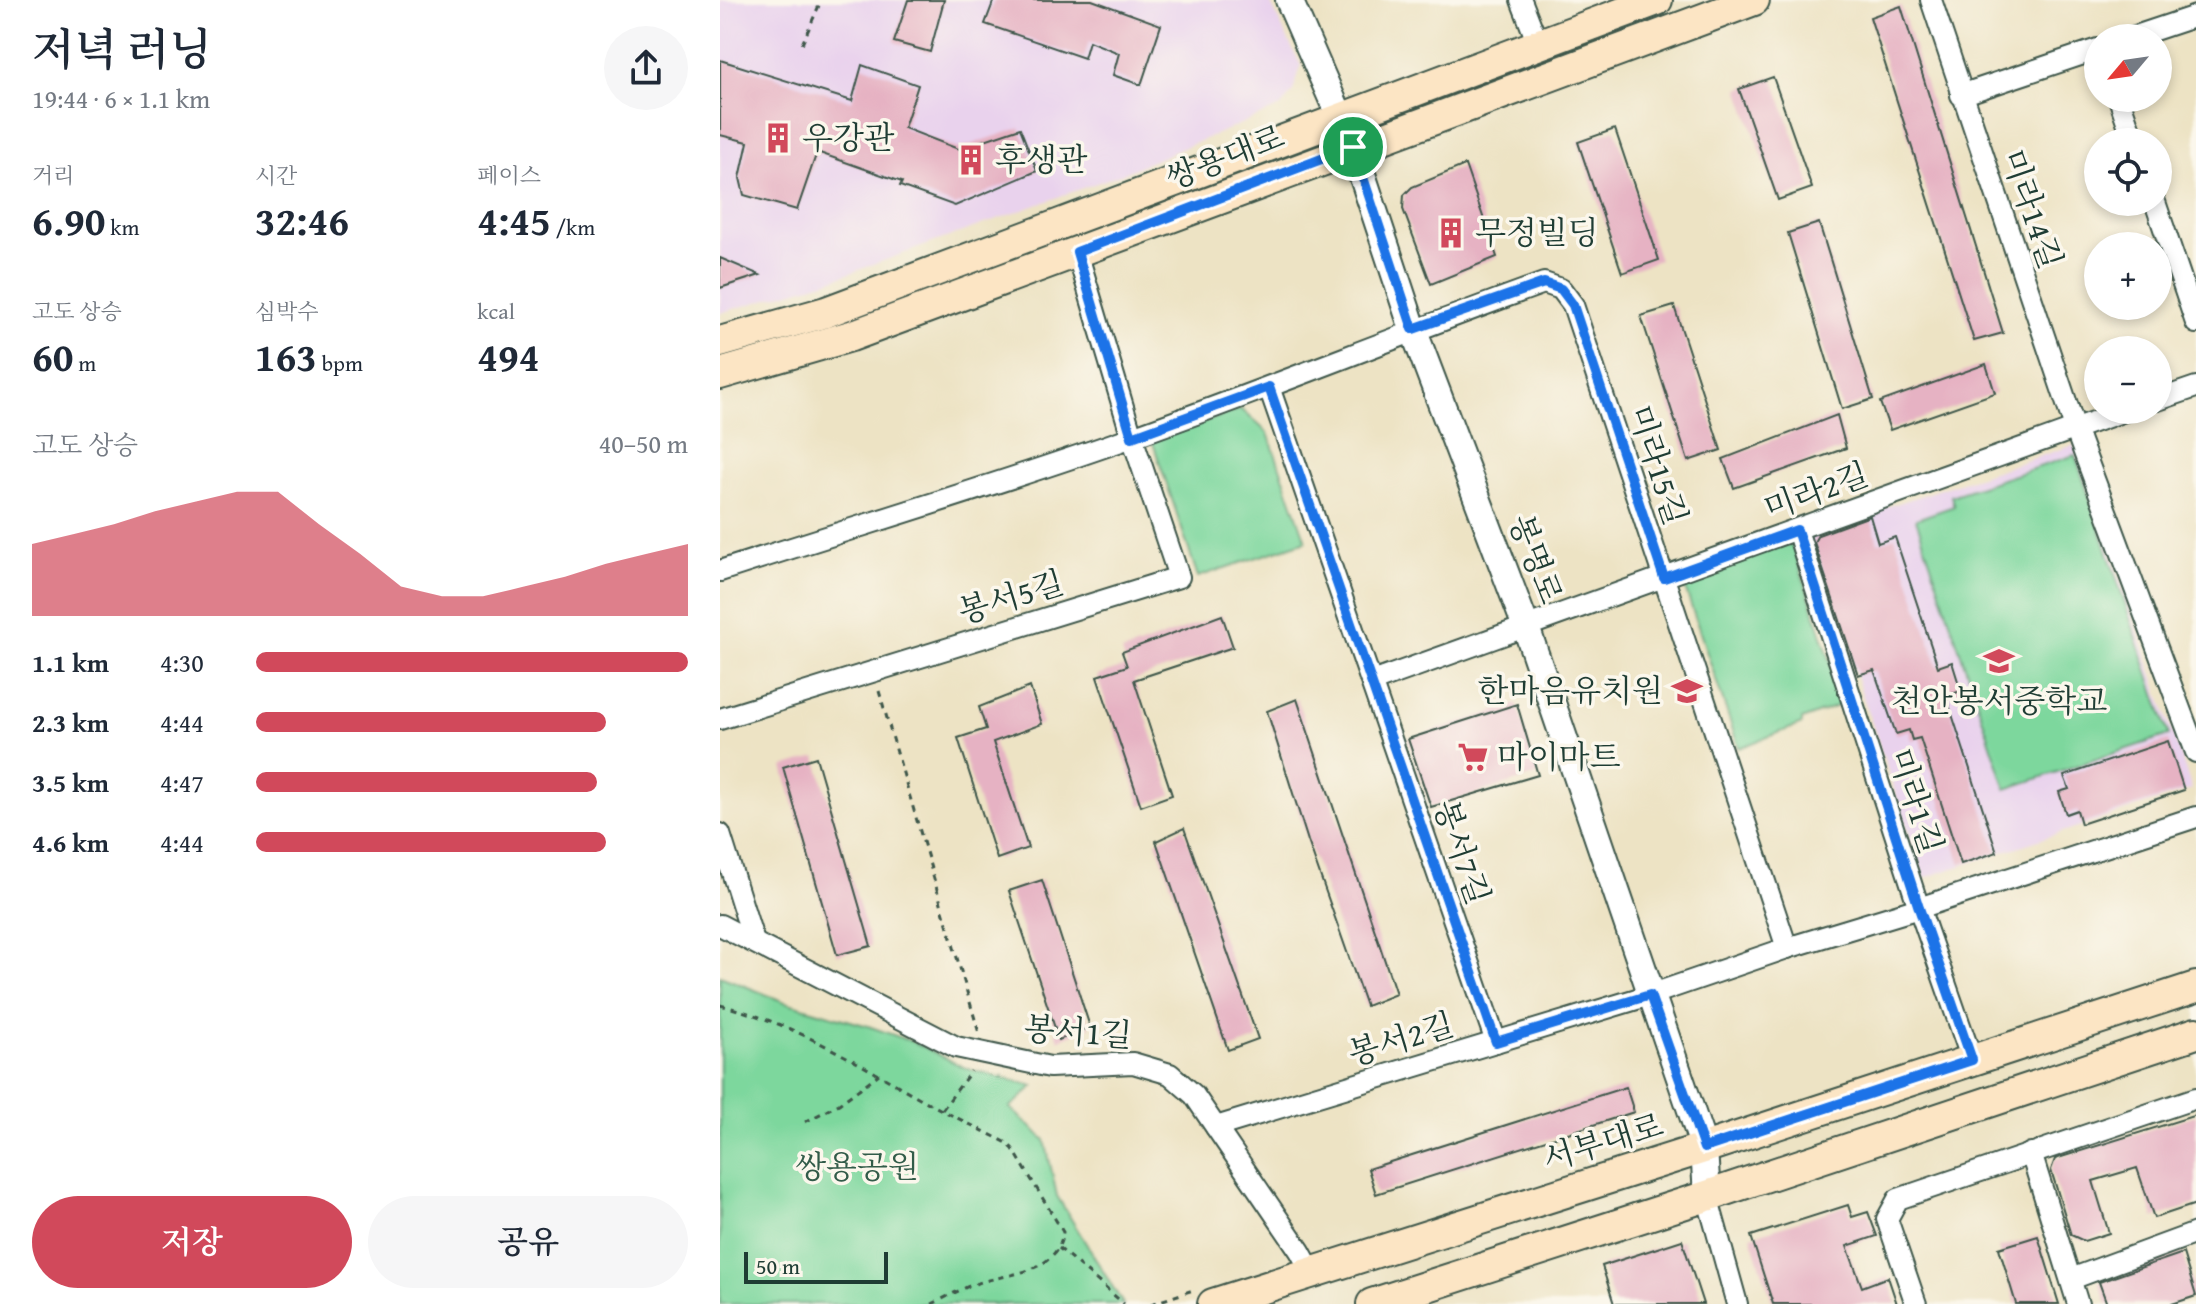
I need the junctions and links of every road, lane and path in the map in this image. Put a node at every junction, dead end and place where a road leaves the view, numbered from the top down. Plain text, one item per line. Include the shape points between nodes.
1 (1289, 0) edge
2 (1521, 0) edge
3 (1657, 0) edge
4 (1754, 0) edge
5 (1931, 0) edge
6 (821, 1) edge
7 (2196, 16) edge
8 (2172, 24) edge
9 (802, 44) dead end
10 (1538, 44) junction
11 (2084, 54) edge
12 (1961, 95) junction
13 (1342, 118) junction
14 (1353, 147) junction
15 (2160, 216) edge
16 (1077, 252) junction
17 (2196, 323) edge
18 (1413, 329) junction
19 (720, 342) edge
20 (720, 374) edge
21 (1269, 387) junction
22 (2196, 387) edge
23 (2172, 395) edge
24 (2087, 424) edge
25 (2075, 428) junction
26 (1132, 437) junction
27 (1797, 530) junction
28 (720, 571) edge
29 (1664, 578) junction
30 (1526, 627) junction
31 (873, 672) junction
32 (1372, 682) junction
33 (720, 719) edge
34 (2196, 752) edge
35 (2196, 817) edge
36 (720, 834) edge
37 (1919, 908) junction
38 (720, 925) edge
39 (754, 942) junction
40 (1787, 948) junction
41 (2196, 987) edge
42 (1650, 995) junction
43 (720, 1005) edge
44 (975, 1017) dead end
45 (2196, 1033) edge
46 (1496, 1042) junction
47 (984, 1053) junction
48 (1972, 1060) junction
49 (879, 1074) junction
50 (2196, 1098) edge
51 (942, 1110) junction
52 (805, 1122) dead end
53 (1216, 1127) junction
54 (1704, 1148) junction
55 (2031, 1153) junction
56 (1707, 1196) junction
57 (2196, 1233) edge
58 (1059, 1248) junction
59 (1311, 1271) junction
60 (2071, 1279) junction
61 (932, 1304) edge
62 (1124, 1304) edge
63 (1213, 1304) edge
64 (1372, 1304) edge
65 (1737, 1304) edge
66 (1916, 1304) edge
67 (2078, 1304) edge

1 - 13 street, 봉명로
2 - 10 street
3 - 10 main road, 쌍용대로
4 - 14 main road, 쌍용대로
5 - 12 street, 미라14길
6 - 9 path
7 - 8 street
10 - 13 main road, 쌍용대로
11 - 12 street
12 - 25 street, 미라14길
13 - 14 street, 봉명로
13 - 19 main road, 쌍용대로 via 826,312
14 - 16 main road, 쌍용대로
14 - 18 street, 봉명로
15 - 17 street
16 - 20 main road, 쌍용대로 via 851,336
16 - 26 street, 봉서5길
18 - 21 street
18 - 29 street, 미라15길 via 1544,283 1561,289 1573,305
18 - 30 street, 봉명로
21 - 26 street
21 - 32 street, 봉서7길
22 - 23 street
24 - 25 street, 미라2길
25 - 27 street, 미라2길
25 - 34 street, 미라14길
26 - 28 street
26 - 31 street, 봉서5길 via 1179,577
27 - 29 street, 미라2길
27 - 37 street, 미라1길
29 - 30 street, 미라2길
29 - 40 street, 미라15길
30 - 32 street
30 - 42 street, 봉명로
31 - 33 street, 봉서5길
31 - 44 path
32 - 46 street, 봉서7길
35 - 37 street
36 - 39 street
37 - 40 street
37 - 48 street, 미라1길
38 - 39 street, 봉서1길
39 - 47 street, 봉서1길 via 956,1047
40 - 42 street
41 - 48 main road, 서부대로
42 - 46 street, 봉서2길
42 - 54 street, 봉명로
43 - 49 path via 759,1015
45 - 56 main road
46 - 53 street, 봉서2길
47 - 51 path
47 - 53 street, 봉서1길 via 1050,1067 1133,1063 1170,1074 1194,1095
48 - 54 main road, 서부대로
49 - 51 path
49 - 52 path
50 - 55 street
51 - 58 path via 1013,1149 1063,1232
53 - 59 street, 봉서1길
54 - 56 street, 봉명로
54 - 59 main road, 서부대로
55 - 60 street
55 - 66 street via 1898,1199 1887,1219
56 - 64 main road
56 - 65 street
57 - 60 street
58 - 61 path via 1041,1264
58 - 62 path
59 - 63 main road, 서부대로
60 - 67 street

